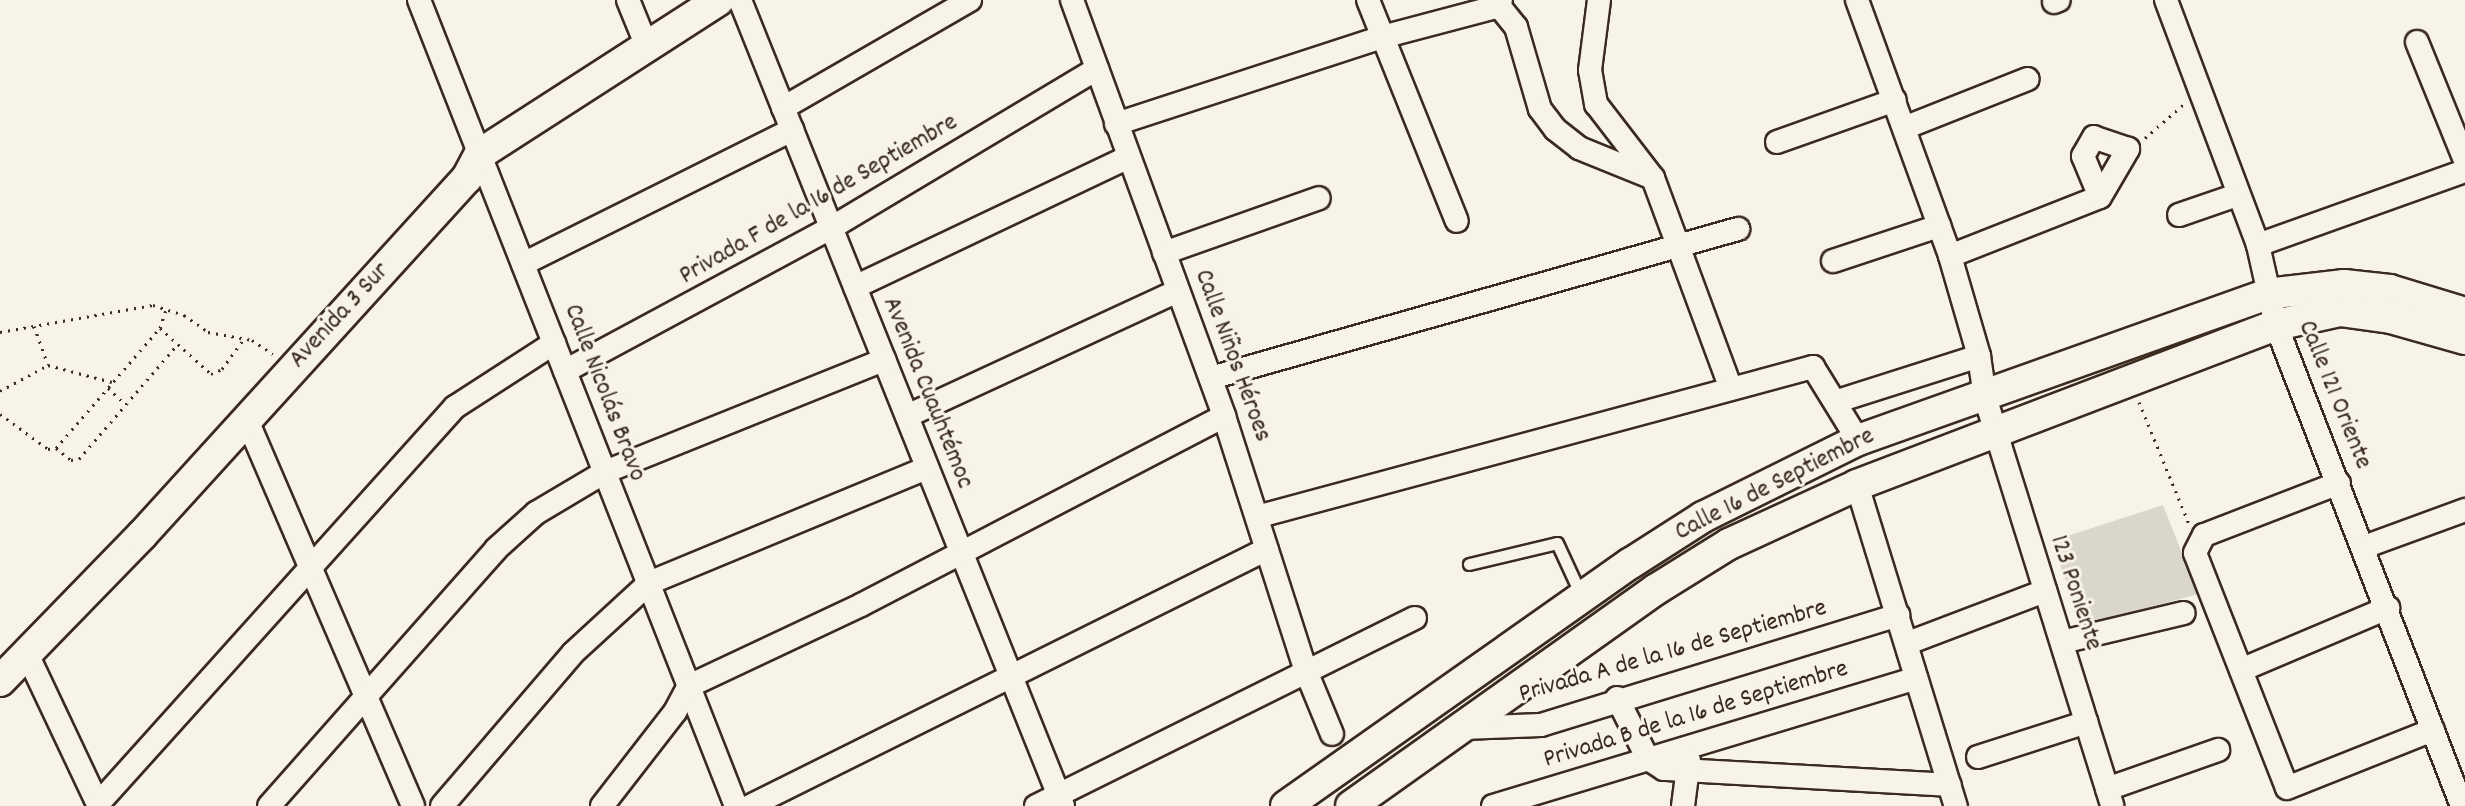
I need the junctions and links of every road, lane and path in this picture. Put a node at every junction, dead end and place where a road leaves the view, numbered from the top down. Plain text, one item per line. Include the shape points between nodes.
1 (419, 0) edge
2 (628, 0) edge
3 (719, 0) edge
4 (740, 0) edge
5 (970, 0) edge
6 (1072, 0) edge
7 (1368, 0) edge
8 (1599, 0) edge
9 (2166, 0) edge
10 (1866, 2) edge
11 (1500, 3) edge
12 (1382, 37) junction
13 (2417, 42) dead end
14 (648, 49) junction
15 (1097, 69) junction
16 (2028, 79) dead end
17 (2199, 94) junction
18 (1895, 100) junction
19 (783, 108) junction
20 (1116, 124) junction
21 (1904, 128) junction
22 (792, 130) junction
23 (1777, 142) dead end
24 (2128, 149) junction
25 (480, 154) junction
26 (1129, 157) junction
27 (2465, 160) edge
28 (2465, 171) edge
29 (1653, 178) junction
30 (2237, 195) junction
31 (2100, 197) junction
32 (1319, 198) dead end
33 (2179, 215) dead end
34 (1457, 221) dead end
35 (1939, 226) junction
36 (831, 228) junction
37 (1738, 229) dead end
38 (1681, 244) junction
39 (2258, 245) junction
40 (1164, 253) junction
41 (1950, 256) junction
42 (1833, 261) dead end
43 (523, 264) junction
44 (855, 287) junction
45 (1178, 291) junction
46 (2267, 294) junction
47 (166, 309) junction
48 (2465, 313) edge
49 (2276, 325) junction
50 (34, 326) junction
51 (160, 328) junction
52 (0, 332) edge
53 (244, 339) junction
54 (2465, 339) edge
55 (554, 343) junction
56 (177, 345) junction
57 (1979, 356) junction
58 (884, 360) junction
59 (48, 365) junction
60 (290, 371) junction
61 (565, 371) junction
62 (1211, 378) junction
63 (2130, 378) junction
64 (113, 382) junction
65 (1730, 386) junction
66 (108, 388) junction
67 (0, 391) edge
68 (1985, 397) junction
69 (1838, 401) junction
70 (125, 404) junction
71 (0, 414) edge
72 (907, 416) junction
73 (1224, 416) junction
74 (246, 418) junction
75 (1997, 430) junction
76 (1858, 440) junction
77 (56, 448) junction
78 (927, 468) junction
79 (605, 472) junction
80 (2339, 483) junction
81 (1857, 485) junction
82 (2465, 510) edge
83 (1260, 516) junction
84 (2196, 543) junction
85 (2364, 547) junction
86 (1267, 549) junction
87 (961, 551) junction
88 (309, 564) junction
89 (1469, 564) dead end
90 (649, 583) junction
91 (2045, 591) junction
92 (1583, 599) junction
93 (2388, 608) junction
94 (2184, 613) dead end
95 (1898, 615) junction
96 (1415, 618) dead end
97 (2062, 642) junction
98 (1908, 643) junction
99 (27, 654) junction
100 (2241, 670) junction
101 (1306, 671) junction
102 (1010, 675) junction
103 (1916, 678) junction
104 (0, 681) edge
105 (689, 686) junction
106 (366, 697) junction
107 (1617, 698) junction
108 (2087, 722) junction
109 (1463, 728) junction
110 (2433, 730) junction
111 (1332, 734) dead end
112 (1691, 747) junction
113 (2218, 750) dead end
114 (1978, 757) dead end
115 (1648, 759) junction
116 (1687, 773) junction
117 (1953, 795) edge
118 (2110, 798) edge
119 (1060, 800) edge
120 (98, 805) edge
121 (269, 806) edge
122 (413, 806) edge
123 (442, 806) edge
124 (602, 806) edge
125 (736, 806) edge
126 (750, 806) edge
127 (1036, 806) edge
128 (1286, 806) edge
129 (1351, 806) edge
130 (1493, 806) edge
131 (1683, 806) edge
132 (2462, 806) edge

1 - 25 street, Calle Nicolás Bravo
2 - 14 street
3 - 14 main road, Avenida 3 Sur
4 - 19 street, Avenida Cuauhtémoc
5 - 19 street
6 - 15 street, Calle Niños Héroes
7 - 12 street
8 - 29 street via 1590,70 1596,104
9 - 17 street, Calle 121 Oriente
10 - 18 street, 123 Poniente
11 - 12 street
11 - 29 street via 1516,27 1540,109 1555,129 1579,148
12 - 20 street
12 - 34 street
13 - 27 street
14 - 25 main road, Avenida 3 Sur
15 - 20 street, Calle Niños Héroes
15 - 36 street, Privada F de la 16 de Septiembre
16 - 21 street
17 - 24 path
17 - 30 street, Calle 121 Oriente
18 - 21 street, 123 Poniente
18 - 23 street
19 - 22 street, Avenida Cuauhtémoc
20 - 26 street, Calle Niños Héroes
21 - 35 street, 123 Poniente
22 - 36 street, Avenida Cuauhtémoc
22 - 43 street
24 - 31 street
24 - 31 street via 2106,137 2087,142 2083,156
25 - 43 street, Calle Nicolás Bravo
25 - 60 main road, Avenida 3 Sur via 467,178
26 - 40 street, Calle Niños Héroes
26 - 44 street
28 - 39 street
29 - 38 street
30 - 33 street
30 - 39 street, Calle 121 Oriente
31 - 41 street
32 - 40 street
35 - 41 street, 123 Poniente
35 - 42 street
36 - 44 street, Avenida Cuauhtémoc
36 - 61 street, Privada F de la 16 de Septiembre
37 - 38 street
38 - 62 street
38 - 65 street
39 - 46 street, Calle 121 Oriente
40 - 45 street, Calle Niños Héroes
41 - 57 street, 123 Poniente
43 - 55 street, Calle Nicolás Bravo
44 - 58 street, Avenida Cuauhtémoc
45 - 62 street, Calle Niños Héroes
45 - 72 street
46 - 48 main road, Calle 16 de Septiembre via 2344,285 2390,290
46 - 49 street, Calle 121 Oriente
46 - 68 main road, Calle 16 de Septiembre
47 - 50 path via 153,305
47 - 51 path
47 - 53 path via 208,332
49 - 54 main road, Calle 16 de Septiembre via 2340,311 2391,318
49 - 63 main road, Calle 16 de Septiembre
49 - 80 street, Calle 121 Oriente
50 - 52 path
50 - 59 path
51 - 56 path
51 - 64 path
53 - 56 path via 216,374
53 - 60 path via 263,345
55 - 61 street, Calle Nicolás Bravo
55 - 88 street via 455,407
56 - 70 path
57 - 68 street, 123 Poniente
57 - 69 street
58 - 72 street, Avenida Cuauhtémoc
58 - 79 street
59 - 64 path
59 - 67 path
60 - 74 main road, Avenida 3 Sur
61 - 79 street, Calle Nicolás Bravo
62 - 73 street, Calle Niños Héroes
63 - 75 main road, Calle 16 de Septiembre
63 - 84 path
64 - 66 path
65 - 69 street via 1819,369
65 - 83 street
66 - 70 path
66 - 77 path
68 - 75 street, 123 Poniente
68 - 76 main road, Calle 16 de Septiembre
69 - 76 street
70 - 77 path via 79,459 71,460
71 - 77 path via 48,449
72 - 78 street, Avenida Cuauhtémoc
73 - 83 street, Calle Niños Héroes
73 - 87 street
74 - 88 street
74 - 99 main road, Avenida 3 Sur
75 - 81 main road, Calle 16 de Septiembre
75 - 91 street, 123 Poniente
76 - 92 main road, Calle 16 de Septiembre via 1703,517
78 - 87 street, Avenida Cuauhtémoc
78 - 90 street
79 - 90 street, Calle Nicolás Bravo
79 - 106 street via 514,531
80 - 84 street
80 - 85 street, Calle 121 Oriente
81 - 95 street
81 - 109 main road, Calle 16 de Septiembre via 1729,544 1655,590
82 - 85 street
83 - 86 street, Calle Niños Héroes
84 - 100 street via 2195,553
85 - 93 street, Calle 121 Oriente
86 - 101 street, Calle Niños Héroes
86 - 102 street
87 - 102 street, Avenida Cuauhtémoc
87 - 105 street
88 - 106 street
88 - 120 street
89 - 92 lane via 1557,543
90 - 105 street, Calle Nicolás Bravo
90 - 123 street via 573,653
91 - 97 street, 123 Poniente
91 - 98 street
92 - 128 main road, Calle 16 de Septiembre
93 - 100 street
93 - 110 street, Calle 121 Oriente
94 - 97 street
95 - 98 street
95 - 107 street, Privada A de la 16 de Septiembre
96 - 101 street
97 - 108 street, 123 Poniente
98 - 103 street
99 - 104 main road, Avenida 3 Sur
99 - 120 street
100 - 110 street via 2287,788
101 - 111 street, Calle Niños Héroes
101 - 119 street
102 - 119 street, Avenida Cuauhtémoc
102 - 126 street via 906,732
103 - 112 street, Privada B de la 16 de Septiembre
103 - 117 street
105 - 124 street
105 - 125 street, Calle Nicolás Bravo
106 - 121 street
106 - 122 street
107 - 109 street, Privada A de la 16 de Septiembre via 1541,725
107 - 115 street
108 - 114 street
108 - 118 street, 123 Poniente
109 - 129 main road, Calle 16 de Septiembre
110 - 132 street, Calle 121 Oriente
112 - 115 street, Privada B de la 16 de Septiembre
112 - 116 street
113 - 118 street
115 - 116 street via 1664,769
115 - 130 street, Privada B de la 16 de Septiembre
116 - 117 street
116 - 131 street
119 - 127 street

